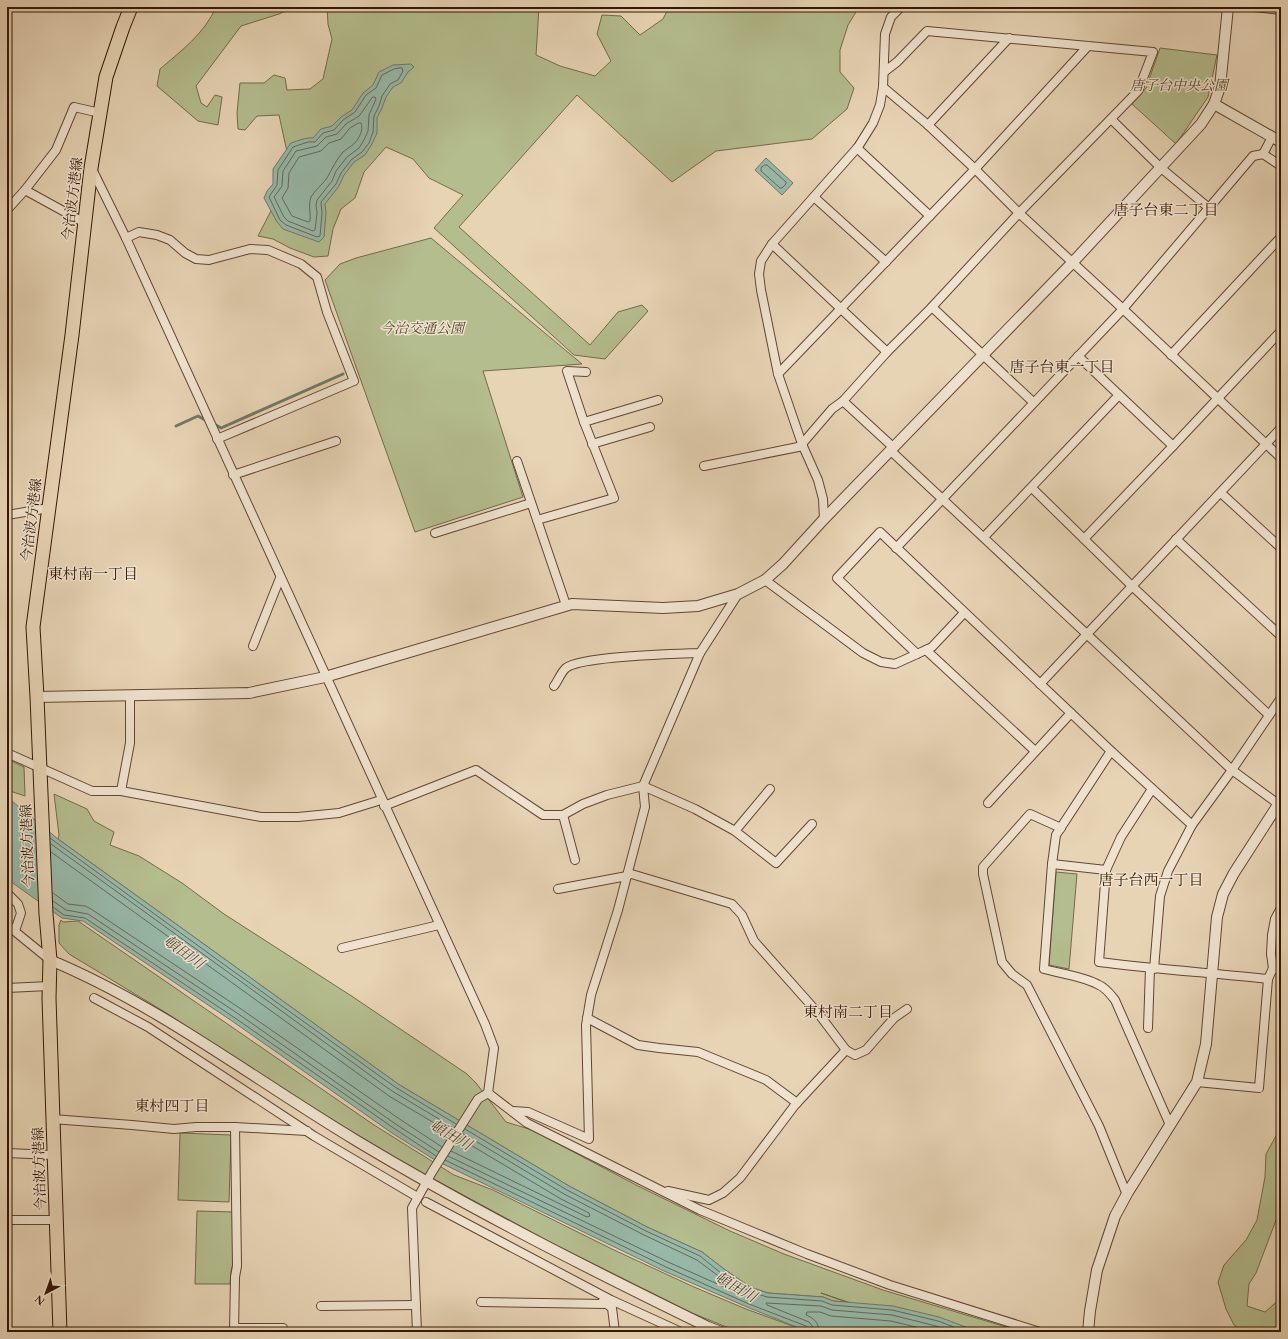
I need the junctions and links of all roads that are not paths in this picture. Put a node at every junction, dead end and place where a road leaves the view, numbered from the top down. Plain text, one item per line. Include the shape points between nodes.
1 (131, 7) edge
2 (901, 7) edge
3 (1228, 7) edge
4 (1254, 7) edge
5 (1281, 10) edge
6 (1009, 38) junction
7 (1088, 46) junction
8 (884, 72) junction
9 (883, 87) junction
10 (1214, 104) junction
11 (100, 113) junction
12 (1111, 119) junction
13 (928, 125) junction
14 (1277, 140) edge
15 (857, 148) junction
16 (1263, 154) junction
17 (1281, 166) edge
18 (91, 168) junction
19 (1161, 168) junction
20 (975, 169) junction
21 (25, 190) junction
22 (814, 197) junction
23 (1209, 208) junction
24 (7, 210) edge
25 (1019, 213) junction
26 (930, 216) junction
27 (85, 222) junction
28 (126, 238) junction
29 (1281, 238) edge
30 (772, 244) junction
31 (886, 262) junction
32 (1073, 262) junction
33 (842, 308) junction
34 (932, 308) junction
35 (1123, 308) junction
36 (1281, 331) edge
37 (887, 352) junction
38 (984, 355) junction
39 (1171, 355) junction
40 (1078, 356) junction
41 (586, 372) dead end
42 (778, 374) junction
43 (1119, 395) junction
44 (1217, 399) junction
45 (658, 400) dead end
46 (843, 401) junction
47 (1033, 402) junction
48 (584, 422) junction
49 (650, 427) dead end
50 (1281, 428) edge
51 (217, 439) junction
52 (336, 441) dead end
53 (592, 444) junction
54 (1266, 444) junction
55 (802, 445) junction
56 (1173, 446) junction
57 (892, 449) junction
58 (1281, 458) edge
59 (517, 461) dead end
60 (704, 466) dead end
61 (233, 475) junction
62 (1032, 488) junction
63 (1221, 493) junction
64 (944, 499) junction
65 (532, 503) junction
66 (49, 508) junction
67 (7, 515) edge
68 (824, 519) junction
69 (537, 520) junction
70 (435, 533) dead end
71 (984, 537) junction
72 (1084, 539) junction
73 (1176, 539) junction
74 (896, 548) junction
75 (1281, 548) edge
76 (280, 578) junction
77 (765, 580) junction
78 (1132, 586) junction
79 (738, 594) junction
80 (566, 605) junction
81 (964, 613) junction
82 (1086, 634) junction
83 (1281, 636) edge
84 (253, 646) dead end
85 (926, 650) junction
86 (700, 653) junction
87 (917, 654) junction
88 (326, 677) junction
89 (1040, 684) junction
90 (554, 686) dead end
91 (130, 695) junction
92 (38, 697) junction
93 (1281, 698) edge
94 (1071, 713) junction
95 (1269, 715) junction
96 (1035, 751) junction
97 (1111, 751) junction
98 (7, 753) edge
99 (40, 768) junction
100 (1232, 770) junction
101 (643, 786) junction
102 (770, 789) dead end
103 (1152, 789) junction
104 (121, 791) junction
105 (383, 803) junction
106 (988, 803) dead end
107 (1280, 803) edge
108 (563, 815) junction
109 (812, 824) dead end
110 (1192, 825) junction
111 (1061, 828) junction
112 (735, 831) junction
113 (576, 860) dead end
114 (1052, 864) junction
115 (1106, 870) junction
116 (627, 874) junction
117 (558, 889) dead end
118 (7, 893) edge
119 (1281, 908) edge
120 (7, 925) edge
121 (439, 925) junction
122 (15, 931) junction
123 (342, 948) dead end
124 (50, 960) junction
125 (1152, 969) junction
126 (1277, 969) edge
127 (1212, 973) junction
128 (1268, 979) junction
129 (49, 986) junction
130 (7, 988) edge
131 (94, 998) dead end
132 (907, 1009) dead end
133 (587, 1018) junction
134 (1148, 1028) dead end
135 (846, 1050) junction
136 (1197, 1082) junction
137 (488, 1093) junction
138 (797, 1103) junction
139 (513, 1111) junction
140 (52, 1119) junction
141 (1170, 1125) junction
142 (236, 1127) junction
143 (307, 1131) junction
144 (7, 1153) edge
145 (53, 1155) junction
146 (427, 1182) junction
147 (655, 1188) junction
148 (414, 1195) dead end
149 (1127, 1195) junction
150 (426, 1202) dead end
151 (7, 1220) edge
152 (57, 1220) junction
153 (585, 1287) junction
154 (481, 1302) dead end
155 (607, 1304) junction
156 (416, 1305) junction
157 (321, 1306) dead end
158 (283, 1328) dead end
159 (234, 1330) edge
160 (60, 1332) edge
161 (417, 1332) edge
162 (615, 1332) edge
163 (681, 1332) edge
164 (721, 1332) edge
165 (1040, 1332) edge
166 (1088, 1332) edge

1 - 11 main road, 今治波方港線 via 106,77
2 - 8 street via 891,17 885,34
3 - 10 street via 1220,87
4 - 5 street
6 - 7 street
6 - 8 street via 927,31
6 - 13 street
7 - 12 street via 1153,52 1138,91
7 - 20 street
8 - 9 street
9 - 13 street
9 - 15 street via 873,123
10 - 14 street
10 - 19 street via 1201,124
11 - 18 main road, 今治波方港線
11 - 21 street via 74,107 56,150
12 - 19 street
12 - 25 street
13 - 20 street
14 - 16 street
15 - 22 street
15 - 26 street
16 - 17 street
16 - 23 street via 1253,156
18 - 27 main road, 今治波方港線
18 - 28 street
19 - 23 street
19 - 32 street
20 - 25 street
20 - 26 street
21 - 24 street
21 - 27 street
22 - 30 street
22 - 31 street
23 - 35 street
25 - 32 street
25 - 34 street
26 - 31 street
27 - 66 main road, 今治波方港線
28 - 51 street
28 - 51 street via 140,232 157,235 170,240 196,259 209,260 250,249 268,250 301,264 317,277 327,312 354,381
29 - 39 street
30 - 33 street
30 - 42 street via 761,261 759,274
31 - 33 street
32 - 35 street
32 - 38 street
33 - 37 street
33 - 42 street
34 - 37 street
34 - 38 street
35 - 39 street
35 - 40 street
36 - 44 street
37 - 46 street
38 - 47 street
38 - 57 street
39 - 44 street
40 - 43 street
40 - 47 street
41 - 48 street via 567,371
42 - 55 street
43 - 56 street
43 - 62 street
44 - 54 street
44 - 56 street
45 - 48 street
46 - 55 street via 832,409
46 - 57 street
47 - 64 street
48 - 53 street
49 - 53 street
50 - 54 street
51 - 61 street
52 - 61 street
53 - 69 street via 614,498
54 - 58 street
54 - 63 street
55 - 60 street
55 - 68 street via 818,480 823,499
56 - 72 street
57 - 64 street
57 - 68 street
59 - 65 street
61 - 76 street
62 - 71 street
62 - 72 street
63 - 73 street
63 - 75 street
64 - 71 street
64 - 74 street
65 - 69 street
65 - 70 street
66 - 67 street
66 - 92 main road, 今治波方港線 via 33,627
68 - 77 street
69 - 80 street
71 - 82 street
72 - 78 street
73 - 78 street
73 - 83 street
74 - 81 street
74 - 87 street via 880,532 837,578
76 - 84 street
76 - 88 street
77 - 79 street
77 - 87 street via 863,653 881,662 894,664
78 - 82 street
78 - 95 street
79 - 80 street via 698,606 663,608
79 - 86 street
80 - 88 street
81 - 85 street via 932,647
81 - 89 street
82 - 89 street
82 - 100 street
85 - 87 street
85 - 96 street
86 - 90 street via 583,662 566,668
86 - 101 street
88 - 91 street via 248,693
88 - 105 street
89 - 94 street
91 - 92 street
91 - 104 street via 130,743
92 - 99 main road, 今治波方港線
93 - 95 street
94 - 96 street
94 - 97 street
95 - 100 street
96 - 106 street
97 - 103 street
97 - 111 street
98 - 99 street
99 - 104 street via 92,791
99 - 124 main road, 今治波方港線
100 - 107 street
100 - 110 street
101 - 108 street via 607,795
101 - 112 street via 695,809
101 - 116 street via 645,807
102 - 112 street
103 - 110 street
103 - 115 street via 1121,837
104 - 105 street via 261,817 339,813
105 - 108 street via 476,770 543,815
105 - 121 street
107 - 127 street via 1234,873 1224,894 1217,917
108 - 113 street
109 - 112 street via 776,863
110 - 125 street via 1168,871 1160,896
111 - 114 street via 1056,835
111 - 149 street via 1030,814 983,867 983,874 1002,962 1012,974 1027,985 1100,1126
114 - 115 street
114 - 141 street via 1044,969 1088,980 1109,992 1115,1000
115 - 125 street via 1098,962
116 - 117 street
116 - 133 street via 591,995
116 - 135 street via 732,904 742,915 754,941 818,1013
118 - 122 street via 18,904 21,913
119 - 126 street via 1275,919 1272,935 1271,954
120 - 122 street
121 - 123 street
121 - 137 street via 494,1048
122 - 124 street
124 - 129 main road, 今治波方港線
124 - 146 street via 123,996 198,1039
125 - 127 street
125 - 134 street
126 - 128 street
127 - 128 street
127 - 136 street via 1206,1044
128 - 136 street via 1259,1088
129 - 130 street
129 - 140 main road, 今治波方港線
131 - 143 street via 148,1027
132 - 135 street via 894,1018 866,1050 855,1055
133 - 138 street via 638,1044 698,1052 766,1080
133 - 139 street via 589,1139 528,1112
135 - 138 street
136 - 141 street
137 - 139 street
137 - 146 street via 478,1099
138 - 147 street via 740,1178 723,1193 708,1200
139 - 147 street via 527,1123
140 - 142 street via 174,1129
140 - 145 main road, 今治波方港線
141 - 149 street
142 - 143 street
142 - 159 street via 237,1266
143 - 148 street
144 - 145 street
145 - 152 main road, 今治波方港線
146 - 156 street via 412,1208
146 - 164 street via 625,1286
147 - 165 street via 700,1210 807,1254 890,1285
149 - 166 street via 1115,1216 1097,1270
150 - 153 street
151 - 152 street
152 - 160 main road, 今治波方港線
153 - 155 street
153 - 163 street
154 - 155 street
155 - 162 street via 612,1308
156 - 157 street
156 - 161 street
158 - 159 street

